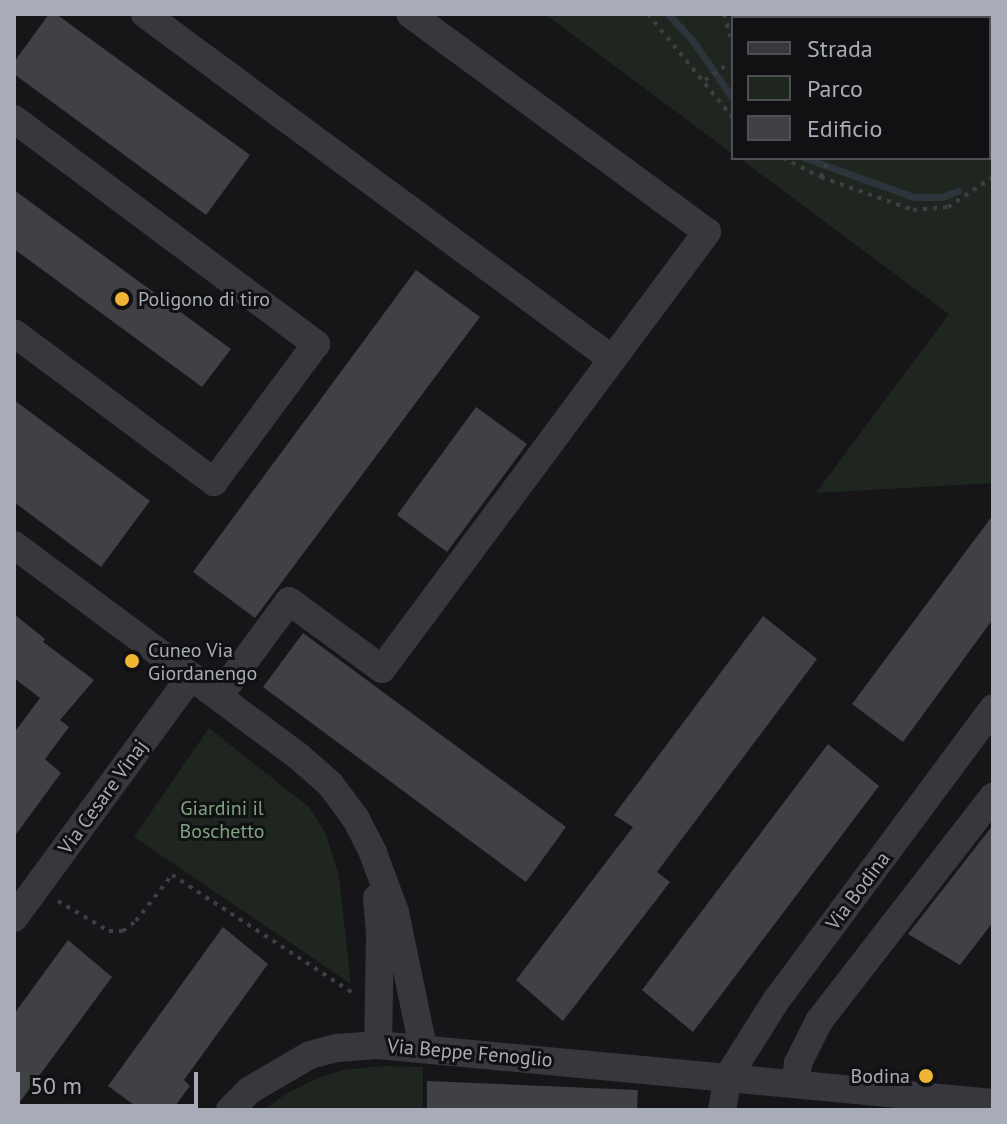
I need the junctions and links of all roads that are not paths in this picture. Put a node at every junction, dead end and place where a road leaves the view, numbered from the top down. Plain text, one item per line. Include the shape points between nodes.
1 (145, 14) edge
2 (410, 14) edge
3 (14, 119) edge
4 (14, 333) edge
5 (612, 359) junction
6 (14, 545) edge
7 (191, 676) junction
8 (219, 696) junction
9 (993, 708) edge
10 (993, 797) edge
11 (373, 853) junction
12 (14, 918) edge
13 (378, 1045) junction
14 (423, 1047) junction
15 (728, 1077) junction
16 (796, 1084) junction
17 (993, 1103) edge
18 (230, 1110) edge
19 (722, 1110) edge

1 - 5 street
2 - 5 street via 707,232
3 - 4 street via 316,344 214,482
5 - 8 street via 382,669 289,601
6 - 7 street
7 - 8 street
7 - 12 street, Via Cesare Vinaj
8 - 11 street via 330,784
9 - 15 street, Via Bodina via 775,1002
10 - 16 street via 819,1021 798,1063
11 - 13 street via 380,935
11 - 14 street via 395,912
13 - 14 street, Via Beppe Fenoglio
13 - 18 street, Via Beppe Fenoglio via 310,1055 250,1090
14 - 15 street, Via Beppe Fenoglio
15 - 16 street, Via Beppe Fenoglio
15 - 19 street
16 - 17 street, Via Beppe Fenoglio

